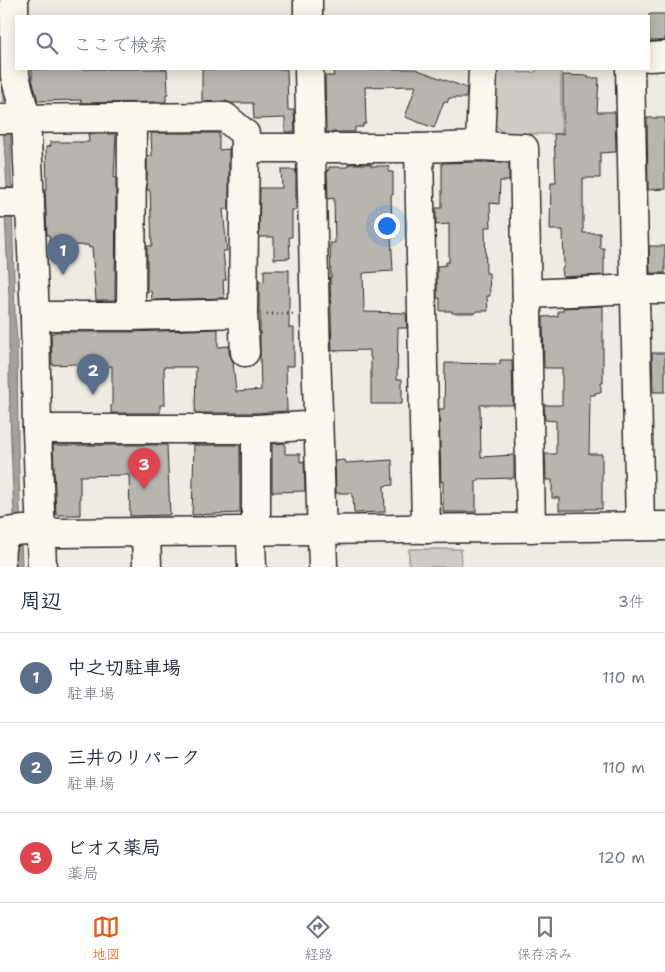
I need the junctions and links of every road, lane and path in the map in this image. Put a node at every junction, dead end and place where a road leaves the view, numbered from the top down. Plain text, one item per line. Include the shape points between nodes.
1 (14, 0) edge
2 (308, 0) edge
3 (308, 15) edge
4 (9, 32) edge
5 (650, 56) edge
6 (665, 56) edge
7 (310, 70) edge
8 (483, 70) edge
9 (630, 70) edge
10 (132, 118) junction
11 (14, 119) edge
12 (480, 146) junction
13 (244, 148) junction
14 (306, 148) junction
15 (419, 148) junction
16 (12, 203) edge
17 (636, 289) junction
18 (665, 289) edge
19 (527, 294) junction
20 (244, 314) junction
21 (301, 315) dead end
22 (35, 316) junction
23 (131, 316) junction
24 (245, 352) dead end
25 (305, 426) dead end
26 (37, 429) junction
27 (256, 429) junction
28 (653, 526) edge
29 (531, 528) junction
30 (426, 529) junction
31 (40, 531) junction
32 (253, 531) junction
33 (316, 531) junction
34 (146, 533) junction
35 (1, 538) edge
36 (0, 567) edge
37 (42, 567) edge
38 (147, 567) edge
39 (252, 567) edge
40 (323, 567) edge

1 - 4 street
2 - 3 street
4 - 11 street via 15,76
5 - 6 street
7 - 14 street
8 - 12 street
9 - 17 street
10 - 11 street
10 - 13 street via 225,117 245,134
10 - 23 street
11 - 16 street
12 - 15 street
12 - 19 street via 524,148
13 - 14 street
13 - 20 street
14 - 15 street
14 - 33 street via 315,320
15 - 30 street
16 - 22 street
17 - 18 street
17 - 19 street
17 - 28 street
19 - 29 street
20 - 21 path
20 - 23 street
20 - 24 street
22 - 23 street
22 - 26 street
25 - 27 street
26 - 27 street
26 - 31 street
27 - 32 street via 256,518
28 - 29 street
29 - 30 street
30 - 33 street
31 - 34 street
31 - 35 street via 7,532
31 - 37 street
32 - 33 street
32 - 34 street
32 - 39 street
33 - 40 street
34 - 38 street
35 - 36 street

